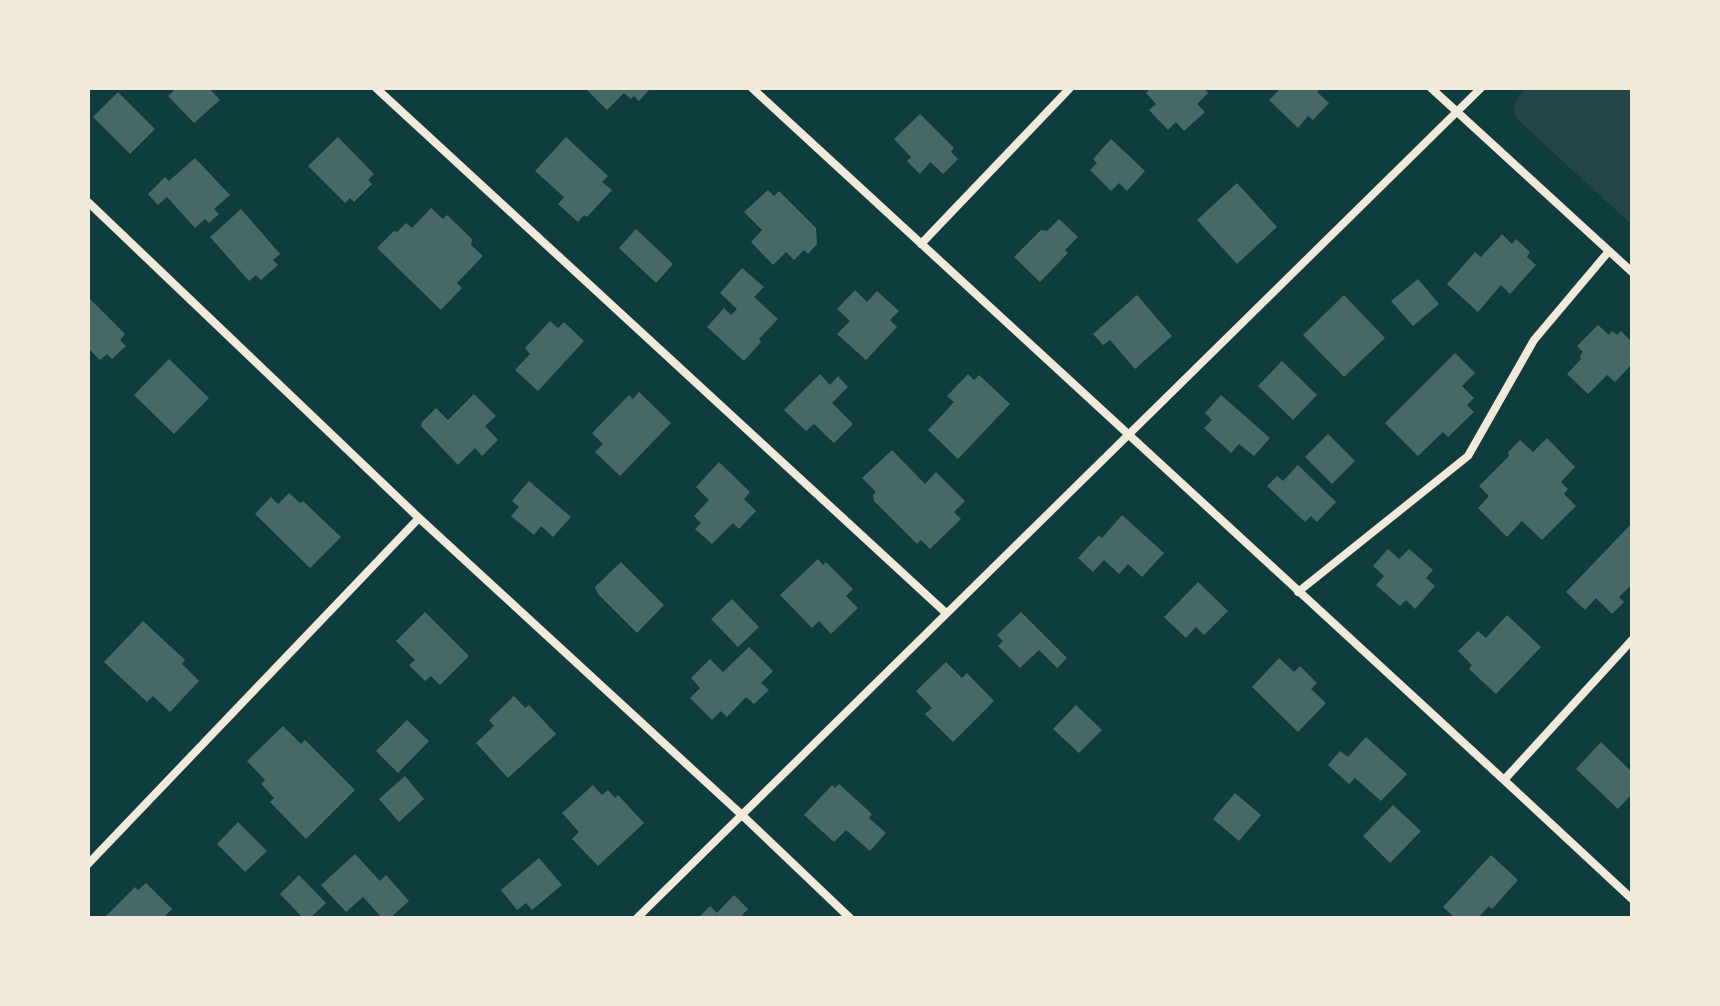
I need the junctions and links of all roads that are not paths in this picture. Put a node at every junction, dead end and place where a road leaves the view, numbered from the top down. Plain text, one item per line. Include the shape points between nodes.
1 (376, 88) edge
2 (752, 88) edge
3 (1070, 88) edge
4 (1431, 88) edge
5 (1481, 88) edge
6 (1457, 111) junction
7 (88, 202) edge
8 (921, 244) junction
9 (1609, 251) junction
10 (1632, 272) edge
11 (1128, 434) junction
12 (419, 518) junction
13 (1298, 592) junction
14 (946, 613) junction
15 (1632, 640) edge
16 (1504, 780) junction
17 (743, 816) junction
18 (88, 864) edge
19 (1632, 899) edge
20 (637, 918) edge
21 (850, 918) edge

1 - 14 street
2 - 8 street
3 - 8 street
4 - 6 street
5 - 6 street
6 - 9 street
6 - 11 street
7 - 12 street
8 - 11 street
9 - 10 street
9 - 13 street via 1534,340 1468,456
11 - 13 street
11 - 14 street
12 - 17 street
12 - 18 street
13 - 16 street
14 - 17 street
15 - 16 street
16 - 19 street
17 - 20 street
17 - 21 street

